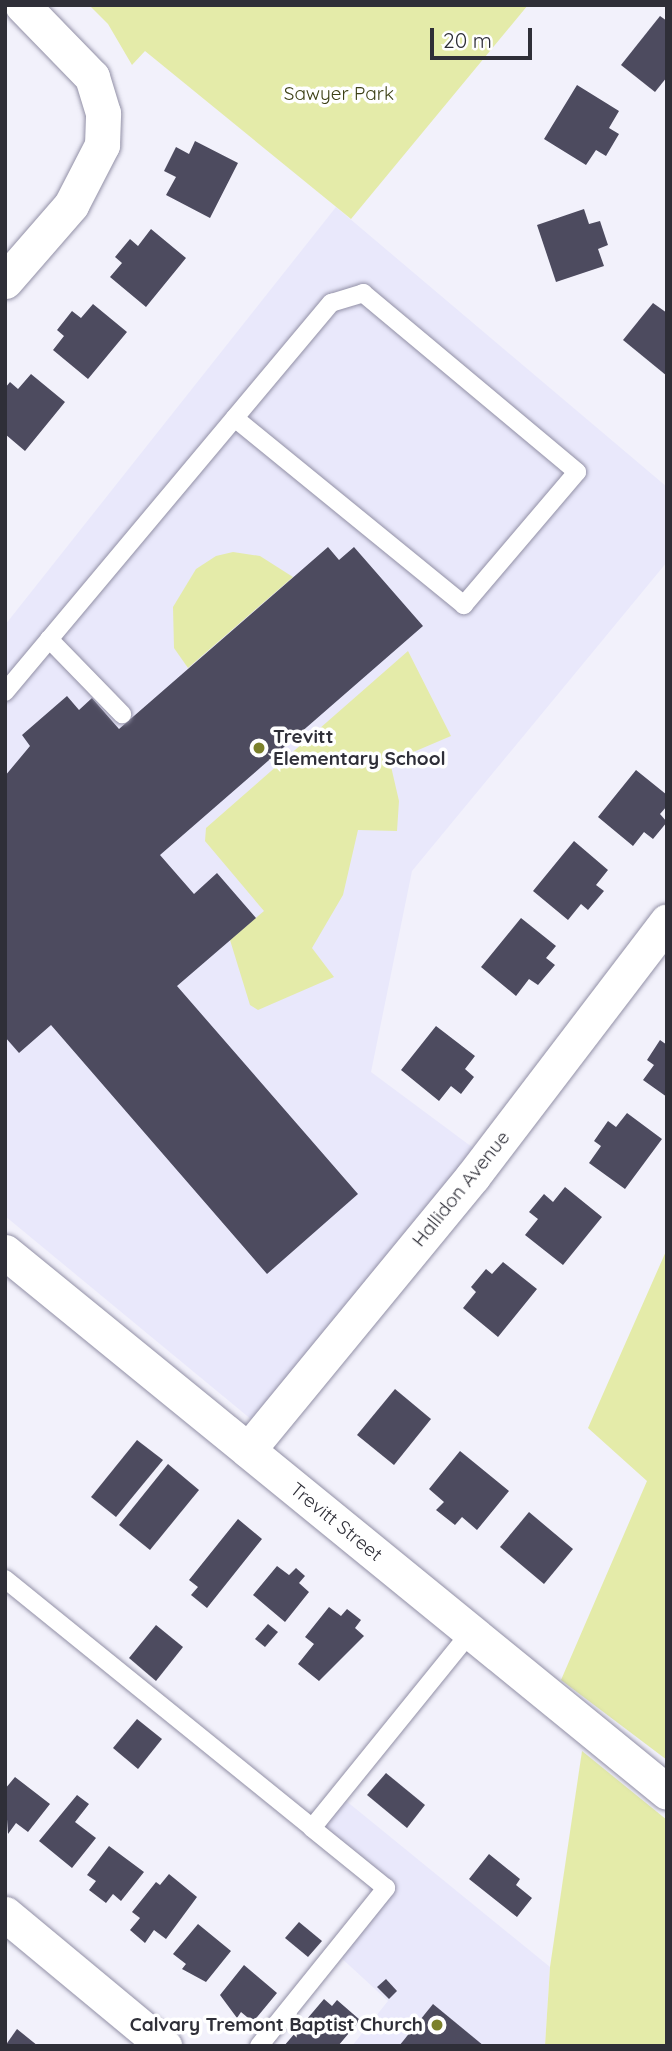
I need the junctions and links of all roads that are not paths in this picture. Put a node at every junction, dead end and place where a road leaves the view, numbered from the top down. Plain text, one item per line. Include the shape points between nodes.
1 (22, 5) edge
2 (5, 281) edge
3 (236, 418) junction
4 (50, 639) junction
5 (5, 692) edge
6 (122, 713) dead end
7 (667, 921) edge
8 (5, 1252) edge
9 (248, 1450) junction
10 (5, 1579) edge
11 (471, 1632) junction
12 (667, 1792) edge
13 (312, 1828) junction
14 (5, 1914) edge
15 (164, 2046) edge
16 (258, 2046) edge

1 - 2 street via 92,77 103,113 102,145 71,205
3 - 3 lane via 331,303 363,293 577,472 464,605
3 - 4 lane
4 - 5 lane
4 - 6 lane
7 - 9 street, Hallidon Avenue via 473,1176
8 - 9 street, Trevitt Street
9 - 11 street, Trevitt Street
10 - 13 lane
11 - 12 street, Trevitt Street
11 - 13 lane
13 - 16 lane via 386,1888
14 - 15 street

